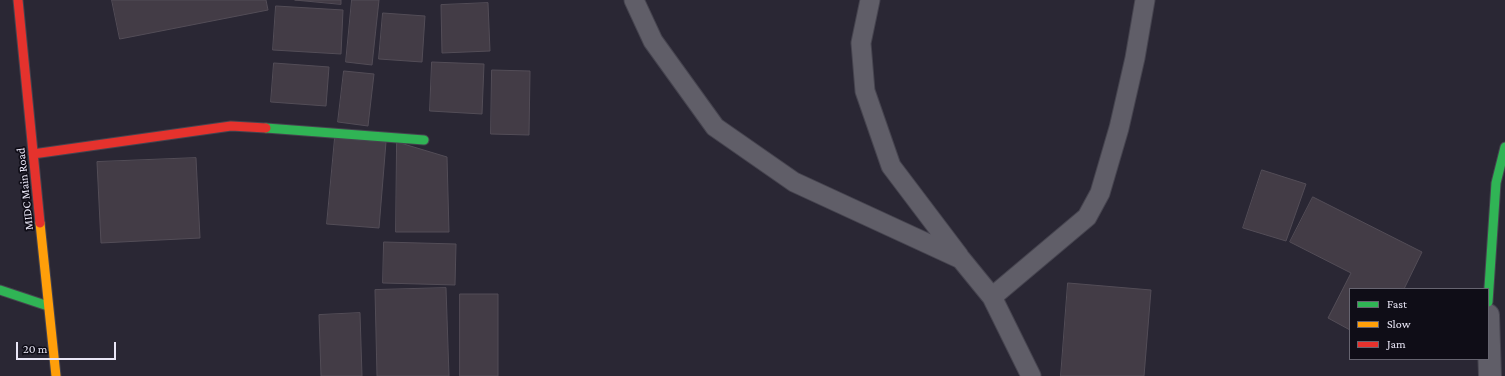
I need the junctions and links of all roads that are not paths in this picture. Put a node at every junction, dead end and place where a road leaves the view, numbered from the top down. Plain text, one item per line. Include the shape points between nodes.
1 (18, 0) edge
2 (634, 0) edge
3 (870, 0) edge
4 (1145, 0) edge
5 (424, 140) dead end
6 (1505, 147) edge
7 (33, 154) junction
8 (961, 259) junction
9 (1489, 288) edge
10 (0, 290) edge
11 (992, 297) junction
12 (48, 306) junction
13 (1489, 346) edge
14 (56, 376) edge
15 (1031, 376) edge
16 (1490, 376) edge

1 - 7 street, MIDC Main Road
2 - 8 lane via 653,41 715,127 794,182
3 - 8 lane via 861,43 865,92 891,166
4 - 11 lane via 1119,128 1100,193 1087,217
5 - 7 street via 230,126
6 - 9 street via 1496,183
7 - 12 street, MIDC Main Road
8 - 11 lane
10 - 12 street
11 - 15 lane
12 - 14 street, MIDC Main Road
13 - 16 street

